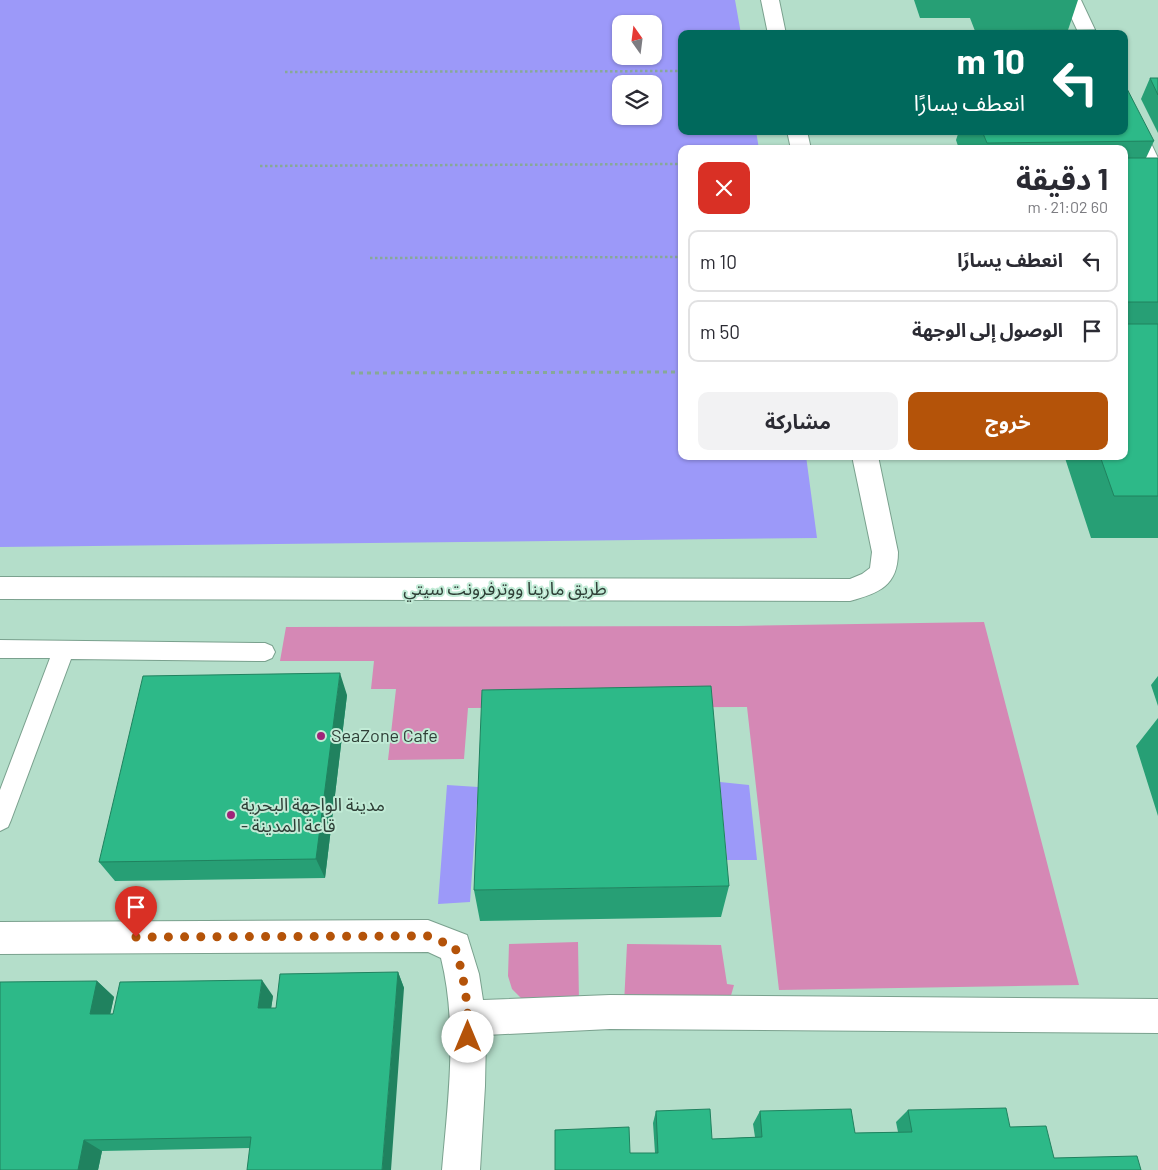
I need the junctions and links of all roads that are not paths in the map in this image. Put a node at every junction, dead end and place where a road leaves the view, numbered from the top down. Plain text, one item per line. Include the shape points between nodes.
1 (770, 0) edge
2 (1072, 0) edge
3 (776, 30) edge
4 (1086, 30) edge
5 (1128, 115) edge
6 (1158, 178) edge
7 (866, 460) edge
8 (1, 591) edge
9 (0, 649) edge
10 (64, 650) junction
11 (265, 652) dead end
12 (0, 820) edge
13 (0, 938) edge
14 (1158, 1016) edge
15 (469, 1018) junction
16 (461, 1170) edge

1 - 3 street
2 - 4 street
5 - 6 street
7 - 8 street, طريق مارينا ووترفرونت سيتي via 886,566 879,578 867,586 850,590
9 - 10 lane
10 - 11 lane
10 - 12 lane
13 - 15 street via 428,936 455,947 462,967
14 - 15 street via 610,1012
15 - 16 street

